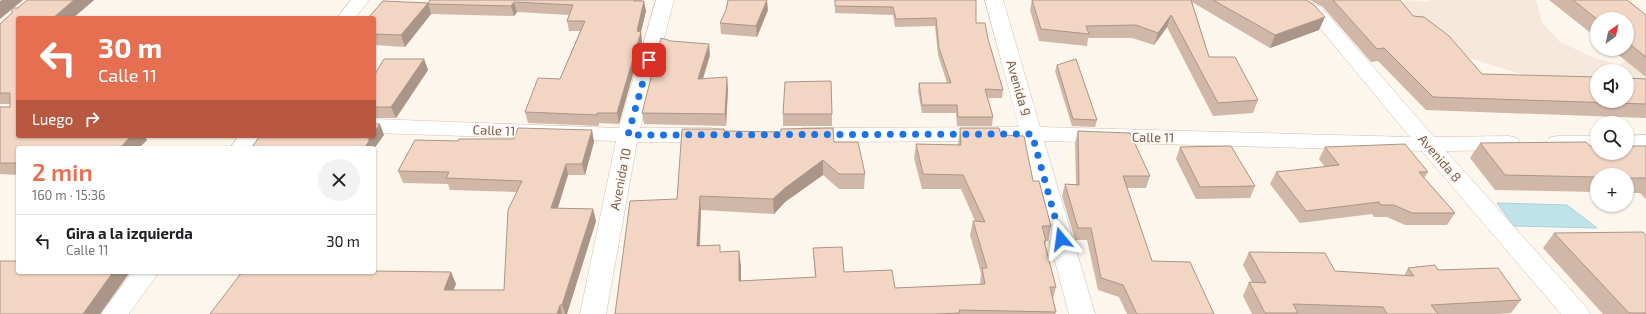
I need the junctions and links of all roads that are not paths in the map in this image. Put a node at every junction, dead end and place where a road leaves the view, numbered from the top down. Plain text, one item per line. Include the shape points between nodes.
1 (360, 0) edge
2 (665, 0) edge
3 (994, 0) edge
4 (1293, 2) edge
5 (348, 16) edge
6 (376, 126) edge
7 (1032, 134) junction
8 (628, 135) junction
9 (731, 135) edge
10 (786, 135) edge
11 (1646, 142) edge
12 (1590, 143) edge
13 (1634, 143) edge
14 (1428, 144) junction
15 (144, 274) edge
16 (114, 314) edge
17 (593, 314) edge
18 (1082, 314) edge
19 (1577, 314) edge

1 - 5 street
2 - 8 street, Avenida 10
3 - 7 street, Avenida 9
4 - 14 street, Avenida 8 via 1316,12
6 - 8 street, Calle 11
7 - 10 street, Calle 11
7 - 14 street, Calle 11
7 - 18 street, Avenida 9
8 - 9 street, Calle 11
8 - 17 street, Avenida 10
11 - 13 street
12 - 14 street, Calle 11
14 - 19 street, Avenida 8
15 - 16 street

